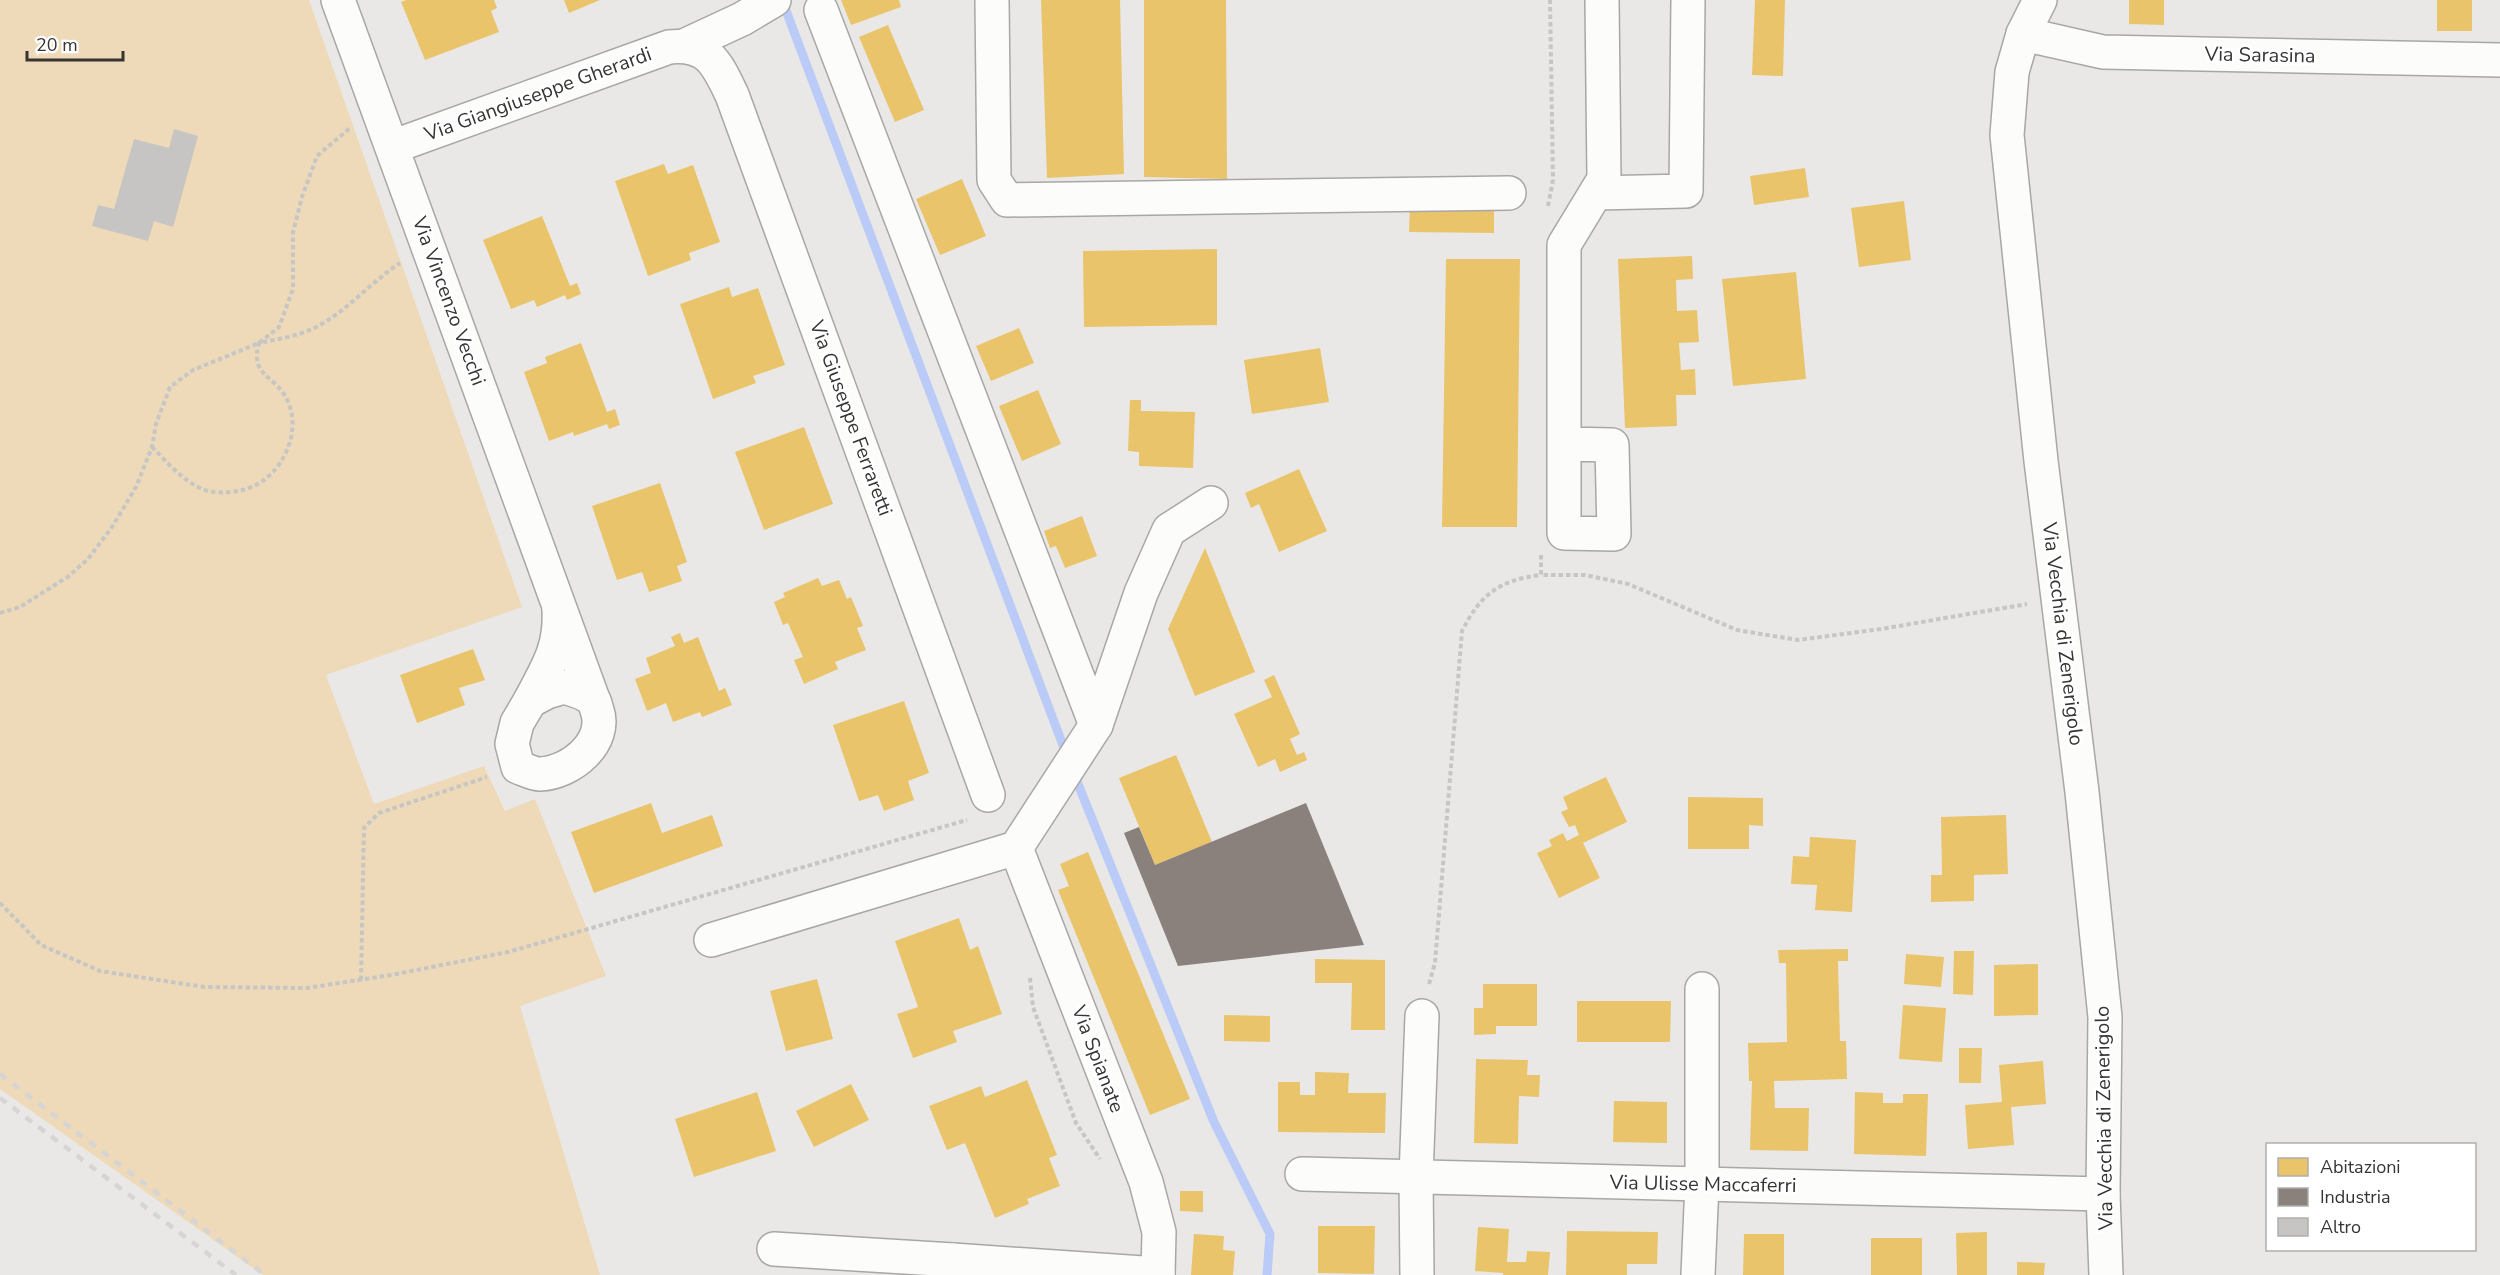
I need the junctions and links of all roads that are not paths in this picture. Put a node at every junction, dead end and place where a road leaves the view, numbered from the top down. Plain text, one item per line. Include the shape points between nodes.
1 (338, 0) edge
2 (774, 0) edge
3 (992, 0) edge
4 (1602, 0) edge
5 (1688, 0) edge
6 (2040, 0) edge
7 (821, 10) dead end
8 (2023, 34) junction
9 (693, 48) junction
10 (2500, 60) edge
11 (392, 147) junction
12 (1509, 193) dead end
13 (1596, 193) junction
14 (1564, 444) dead end
15 (1211, 504) dead end
16 (559, 602) junction
17 (530, 701) junction
18 (594, 702) junction
19 (1088, 737) junction
20 (988, 795) dead end
21 (1002, 852) junction
22 (711, 940) dead end
23 (1702, 989) dead end
24 (1422, 1016) road end
25 (1302, 1174) dead end
26 (1416, 1177) junction
27 (1701, 1184) junction
28 (2103, 1194) junction
29 (774, 1249) dead end
30 (953, 1268) edge
31 (1158, 1274) edge
32 (1417, 1275) edge
33 (1698, 1275) edge
34 (2106, 1275) edge

1 - 11 street, Via Vincenzo Vecchi
2 - 9 street, Via Giangiuseppe Gherardi
3 - 12 street via 994,180 1007,200
4 - 13 street via 1604,179
5 - 13 street via 1686,191
6 - 8 street, Via Vecchia di Zenerigolo
7 - 19 street
8 - 10 street, Via Sarasina via 2103,52
8 - 28 street, Via Vecchia di Zenerigolo via 2012,72 2007,135 2105,1017
9 - 11 street, Via Giangiuseppe Gherardi via 669,47
9 - 20 street, Via Giuseppe Ferraretti via 716,62 732,95
11 - 16 street, Via Vincenzo Vecchi
13 - 14 street via 1564,245
15 - 19 street via 1169,530 1141,593
16 - 17 street, Via Vincenzo Vecchi via 556,649
16 - 18 street, Via Vincenzo Vecchi
17 - 18 street via 564,687 581,692
17 - 18 street via 517,723 512,744 518,767 538,775 562,768 585,754 596,739 600,720
19 - 21 street via 1050,796
21 - 22 street
21 - 31 street, Via Spianate via 1146,1182 1158,1232
23 - 27 street
24 - 26 street
25 - 26 street, Via Ulisse Maccaferri
26 - 27 street, Via Ulisse Maccaferri
26 - 32 street
27 - 28 street, Via Ulisse Maccaferri
27 - 33 street
28 - 34 street, Via Vecchia di Zenerigolo
29 - 30 street
30 - 31 street

